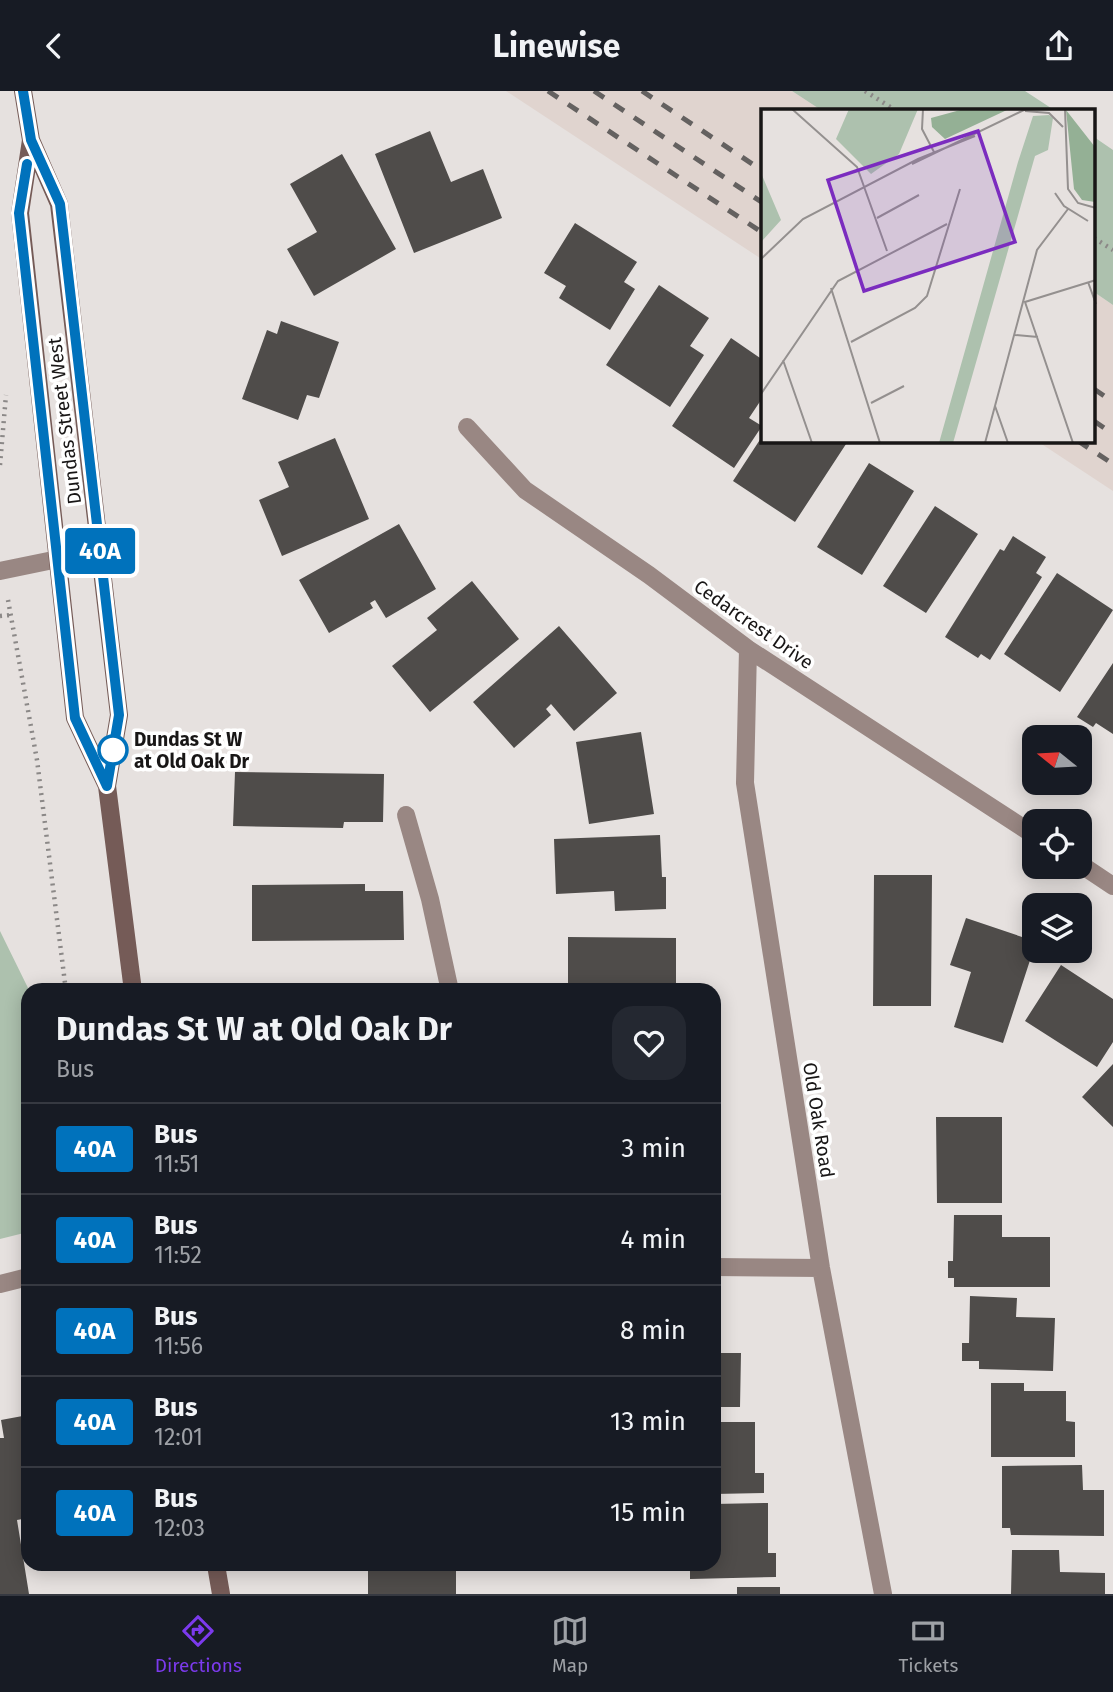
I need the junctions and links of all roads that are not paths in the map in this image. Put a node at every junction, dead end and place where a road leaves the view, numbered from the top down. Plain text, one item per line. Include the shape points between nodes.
1 (23, 91) edge
2 (31, 140) junction
3 (467, 427) dead end
4 (58, 559) junction
5 (0, 571) edge
6 (748, 649) junction
7 (107, 786) junction
8 (407, 815) dead end
9 (1022, 827) edge
10 (1092, 873) edge
11 (1113, 886) edge
12 (132, 983) edge
13 (448, 983) edge
14 (721, 1267) edge
15 (821, 1268) junction
16 (21, 1279) edge
17 (0, 1284) edge
18 (217, 1571) edge
19 (221, 1594) edge
20 (883, 1594) edge

1 - 2 main road, Dundas Street West
2 - 4 main road, Dundas Street West via 19,213
2 - 7 main road, Dundas Street West via 60,204 119,715
3 - 6 street, Cedarcrest Drive via 526,490
4 - 5 street
4 - 7 main road, Dundas Street West via 75,718
6 - 9 street, Cedarcrest Drive
6 - 15 street, Old Oak Road via 745,783
7 - 12 main road, Dundas Street West
8 - 13 street
10 - 11 street
14 - 15 street
15 - 20 street, Old Oak Road
16 - 17 street
18 - 19 main road

